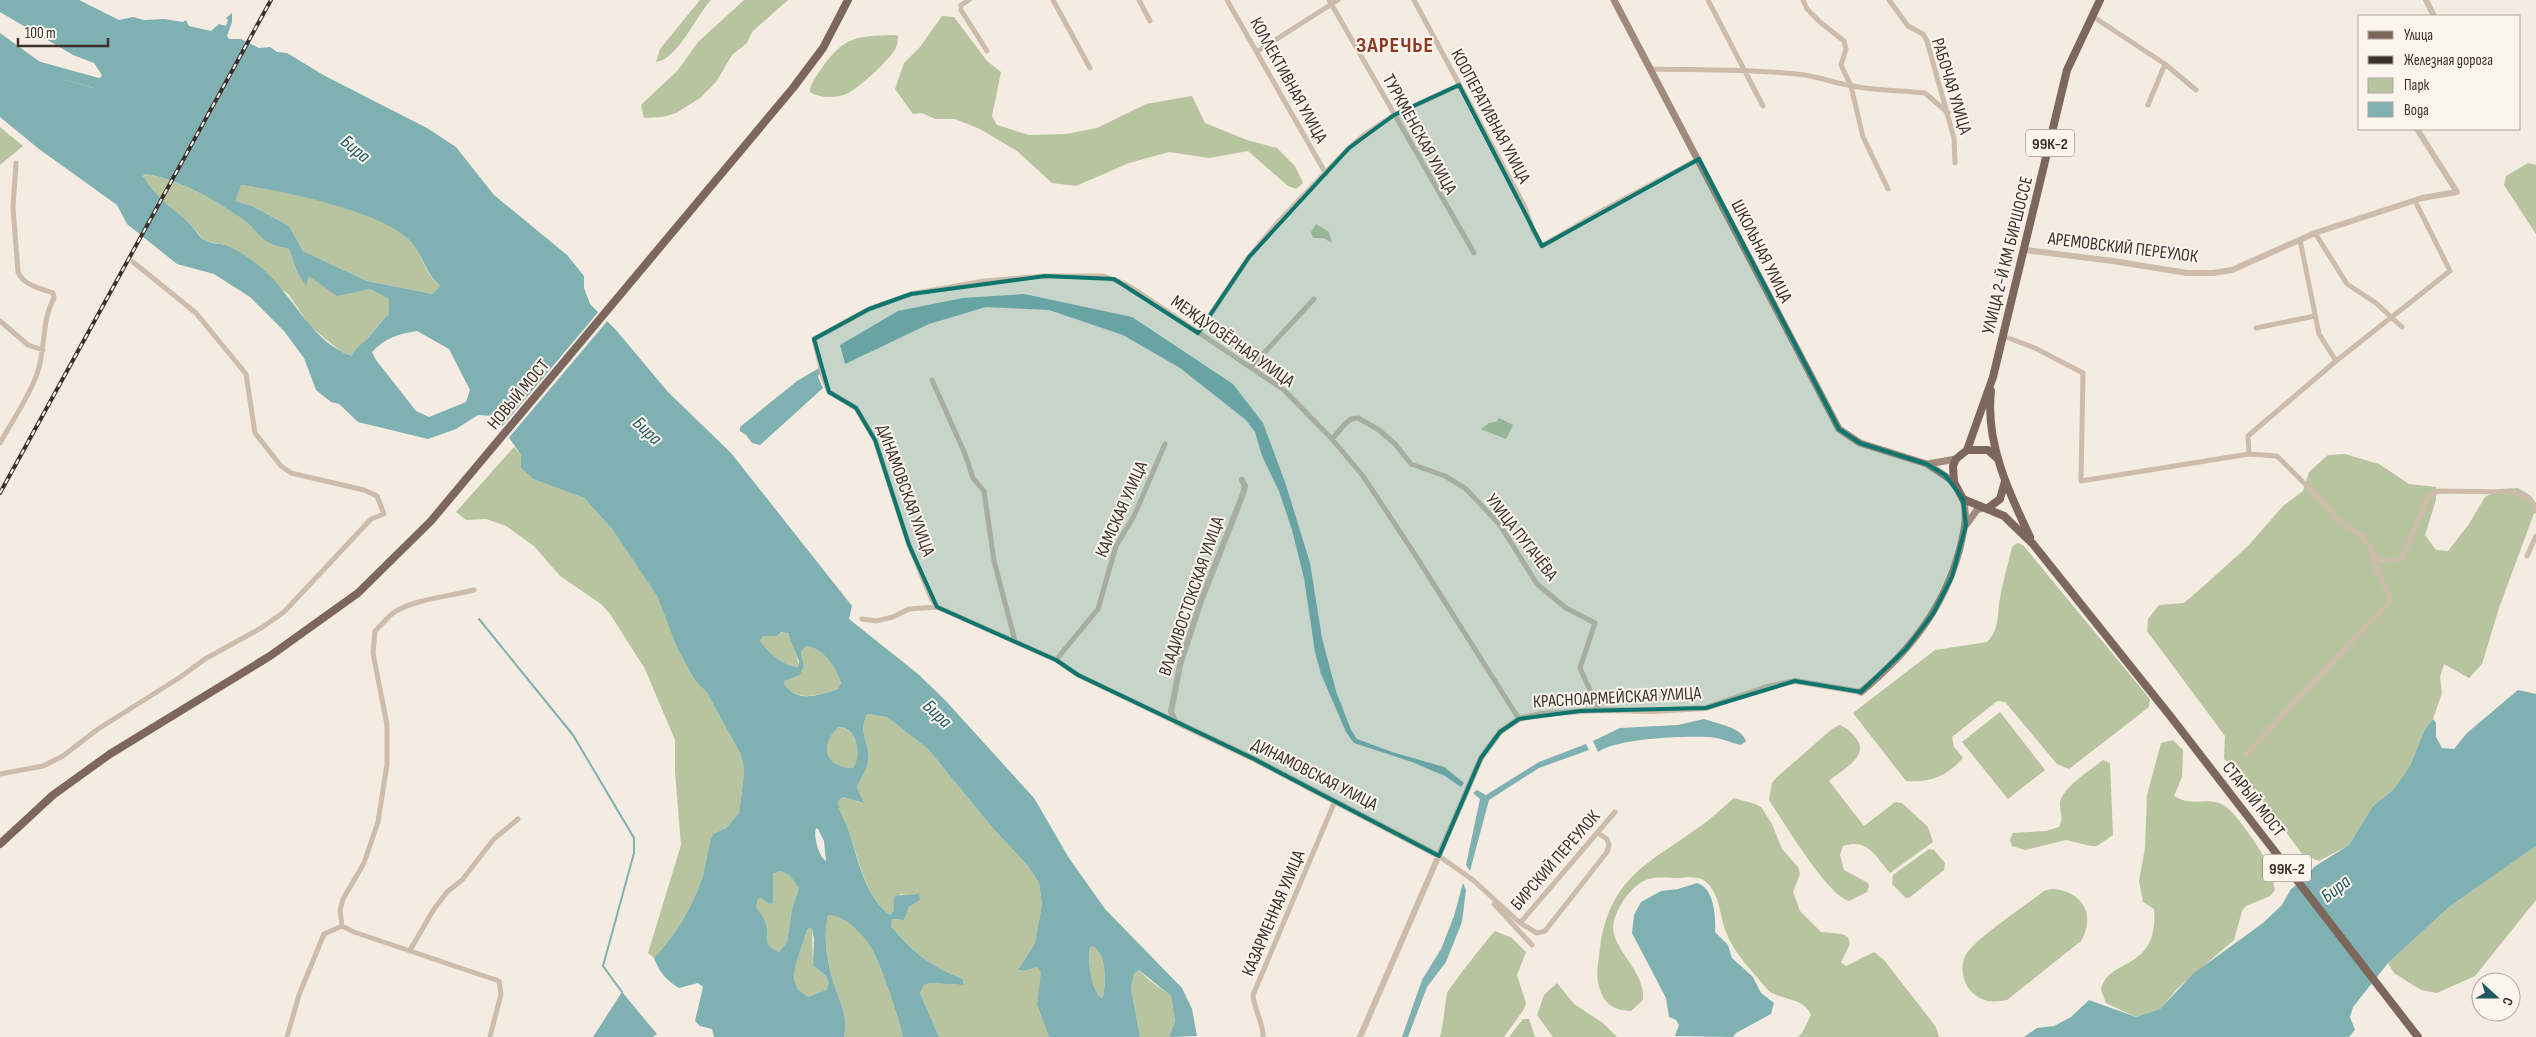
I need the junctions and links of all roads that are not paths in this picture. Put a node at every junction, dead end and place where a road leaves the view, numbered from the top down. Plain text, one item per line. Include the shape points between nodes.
1 (848, 0) edge
2 (969, 0) edge
3 (1053, 0) edge
4 (1139, 0) edge
5 (1227, 0) edge
6 (1338, 0) edge
7 (1414, 0) edge
8 (1614, 0) edge
9 (1708, 0) edge
10 (1803, 0) edge
11 (1889, 0) edge
12 (2100, 0) edge
13 (2426, 0) edge
14 (1330, 2) edge
15 (2434, 15) edge
16 (2092, 16) junction
17 (1150, 21) dead end
18 (986, 51) dead end
19 (1258, 51) junction
20 (2166, 64) junction
21 (1090, 68) dead end
22 (1652, 69) junction
23 (1744, 70) junction
24 (1459, 85) junction
25 (1851, 86) junction
26 (2196, 90) dead end
27 (2148, 105) dead end
28 (1763, 106) dead end
29 (1948, 113) junction
30 (1394, 115) junction
31 (2418, 130) edge
32 (1699, 159) junction
33 (16, 163) dead end
34 (1955, 164) dead end
35 (1326, 174) junction
36 (1888, 189) dead end
37 (2415, 201) junction
38 (2315, 233) junction
39 (2300, 240) junction
40 (2025, 250) junction
41 (1474, 254) dead end
42 (134, 262) dead end
43 (1314, 299) dead end
44 (2315, 316) junction
45 (2391, 316) junction
46 (0, 321) edge
47 (2402, 327) dead end
48 (2256, 328) dead end
49 (1198, 333) junction
50 (2003, 336) junction
51 (814, 339) joint
52 (43, 350) junction
53 (2336, 361) junction
54 (1251, 367) junction
55 (1993, 377) junction
56 (932, 380) dead end
57 (1332, 439) junction
58 (0, 443) edge
59 (1165, 444) dead end
60 (1967, 450) junction
61 (2249, 454) junction
62 (1956, 459) junction
63 (1998, 459) junction
64 (1928, 464) junction
65 (1242, 480) dead end
66 (1954, 482) junction
67 (2005, 482) junction
68 (1963, 499) junction
69 (1985, 508) junction
70 (2536, 511) edge
71 (1966, 525) junction
72 (2536, 536) edge
73 (2033, 544) junction
74 (2527, 556) dead end
75 (2372, 557) junction
76 (474, 590) dead end
77 (937, 607) junction
78 (862, 619) dead end
79 (1015, 641) junction
80 (1056, 660) junction
81 (1862, 692) joint
82 (1599, 710) junction
83 (1519, 719) junction
84 (1176, 722) junction
85 (2246, 754) dead end
86 (0, 774) edge
87 (1335, 800) junction
88 (1615, 812) dead end
89 (518, 819) dead end
90 (1598, 833) junction
91 (0, 843) edge
92 (1439, 856) junction
93 (1472, 879) junction
94 (1520, 923) junction
95 (342, 926) junction
96 (1532, 945) dead end
97 (410, 950) junction
98 (287, 1037) edge
99 (490, 1037) edge
100 (1263, 1037) edge
101 (1360, 1037) edge
102 (2418, 1037) edge

1 - 91 main road, НОВЫЙ МОСТ via 823,48 792,88 431,521 358,593 270,656 110,754 53,796
2 - 18 street via 961,5 961,10
3 - 21 street
4 - 17 street
5 - 19 street, КОЛЛЕКТИВНАЯ УЛИЦА
6 - 14 street
7 - 24 street, КООПЕРАТИВНАЯ УЛИЦА
8 - 22 main road, ШКОЛЬНАЯ УЛИЦА
9 - 23 street
10 - 25 street via 1820,22 1844,41 1846,49 1841,65
11 - 29 street, РАБОЧАЯ УЛИЦА via 1908,26 1923,34 1927,41
12 - 16 main road, УЛИЦА 2-Й КМ БИРШОССЕ / 99К-2
13 - 15 street
14 - 19 street
14 - 30 street, ТУРКМЕНСКАЯ УЛИЦА
16 - 20 street
16 - 40 main road, УЛИЦА 2-Й КМ БИРШОССЕ / 99К-2 via 2067,70
19 - 35 street, КОЛЛЕКТИВНАЯ УЛИЦА
20 - 26 street
20 - 27 street
22 - 23 street
22 - 32 main road, ШКОЛЬНАЯ УЛИЦА
23 - 25 street via 1827,78
23 - 28 street
24 - 30 street
24 - 32 street, КООПЕРАТИВНАЯ УЛИЦА via 1542,246
25 - 29 street via 1905,93 1925,92
25 - 36 street via 1863,137
29 - 34 street, РАБОЧАЯ УЛИЦА via 1954,138
30 - 35 street via 1364,135
30 - 41 street, ТУРКМЕНСКАЯ УЛИЦА
31 - 37 street, АРЕМОВСКИЙ ПЕРЕУЛОК via 2457,192
32 - 64 main road, ШКОЛЬНАЯ УЛИЦА via 1840,429 1860,444
33 - 52 street via 13,207 18,272 21,279 53,293 54,298 45,325
35 - 49 street via 1278,222 1249,257
37 - 38 street, АРЕМОВСКИЙ ПЕРЕУЛОК
37 - 45 street via 2450,271
38 - 39 street, АРЕМОВСКИЙ ПЕРЕУЛОК
38 - 45 street via 2347,284
39 - 40 street, АРЕМОВСКИЙ ПЕРЕУЛОК via 2232,270 2187,274 2113,260
39 - 44 street
40 - 50 main road, УЛИЦА 2-Й КМ БИРШОССЕ / 99К-2
42 - 86 street via 196,313 246,374 255,433 280,466 291,473 377,496 384,514 371,519 284,612 262,628 205,659 98,729 63,756 43,766
43 - 54 street
44 - 48 street
44 - 53 street via 2319,334
45 - 47 street
45 - 53 street
46 - 52 street via 28,345
49 - 51 street, МЕЖДУОЗЁРНАЯ УЛИЦА via 1114,279 1044,276 984,281 911,294 869,309
49 - 54 street, МЕЖДУОЗЁРНАЯ УЛИЦА
50 - 55 main road, УЛИЦА 2-Й КМ БИРШОССЕ / 99К-2
50 - 61 street via 2035,348 2083,373 2081,481
51 - 77 street, ДИНАМОВСКАЯ УЛИЦА via 829,392 856,408 875,440 909,545 930,598
52 - 58 street via 37,375
53 - 61 street via 2248,436
54 - 57 street, МЕЖДУОЗЁРНАЯ УЛИЦА via 1289,394
55 - 60 main road, 99К-2
55 - 63 main road, 99К-2 via 1991,426
56 - 79 street via 973,478 984,490 994,561
57 - 82 street, УЛИЦА ПУГАЧЁВА via 1351,419 1358,418 1384,435 1411,464 1446,476 1466,489 1500,526 1537,584 1566,608 1595,623 1580,668
57 - 83 street, МЕЖДУОЗЁРНАЯ УЛИЦА via 1363,476
59 - 80 street, КАМСКАЯ УЛИЦА via 1134,516 1116,546 1098,609
60 - 62 main road
60 - 63 main road via 1988,450
61 - 75 street via 2277,456 2336,519 2361,535 2372,550
62 - 64 main road
62 - 66 main road via 1952,474
63 - 67 main road, 99К-2
64 - 66 main road
65 - 84 street, ВЛАДИВОСТОКСКАЯ УЛИЦА via 1245,486 1243,494 1180,665 1171,712
66 - 68 main road
67 - 69 main road via 2000,499
67 - 73 main road, 99К-2
68 - 69 main road, 99К-2
68 - 71 main road
69 - 71 main road via 1977,510
69 - 73 main road, 99К-2 via 2004,516
70 - 75 street via 2531,500 2514,492 2438,491 2428,497 2403,556 2395,562
71 - 81 main road via 1952,577 1933,614 1906,649
72 - 74 street
73 - 102 main road, СТАРЫЙ МОСТ / 99К-2
75 - 85 street via 2389,594 2389,602
76 - 95 street via 451,597 437,597 397,610 375,632 373,653 387,725 387,764 378,822 364,863 343,899 340,910
77 - 78 street via 909,609 876,621
77 - 79 street
79 - 80 street
80 - 84 street via 1078,675
81 - 82 street, КРАСНОАРМЕЙСКАЯ УЛИЦА via 1795,681 1706,708
82 - 83 street, КРАСНОАРМЕЙСКАЯ УЛИЦА via 1541,714
83 - 92 street, КРАСНОАРМЕЙСКАЯ УЛИЦА via 1500,732 1481,758
84 - 87 street, ДИНАМОВСКАЯ УЛИЦА
87 - 92 street, ДИНАМОВСКАЯ УЛИЦА
87 - 100 street, КАЗАРМЕННАЯ УЛИЦА via 1254,995 1254,1008
88 - 90 street, БИРСКИЙ ПЕРЕУЛОК
89 - 97 street via 494,839 462,880 447,892
90 - 94 street, БИРСКИЙ ПЕРЕУЛОК
90 - 94 street via 1607,839 1608,852 1545,930 1537,933
92 - 93 street
92 - 101 street, КРАСНОАРМЕЙСКАЯ УЛИЦА
93 - 94 street, БИРСКИЙ ПЕРЕУЛОК
93 - 96 street
95 - 97 street
95 - 98 street via 324,934 299,995
97 - 99 street via 499,981 501,994

